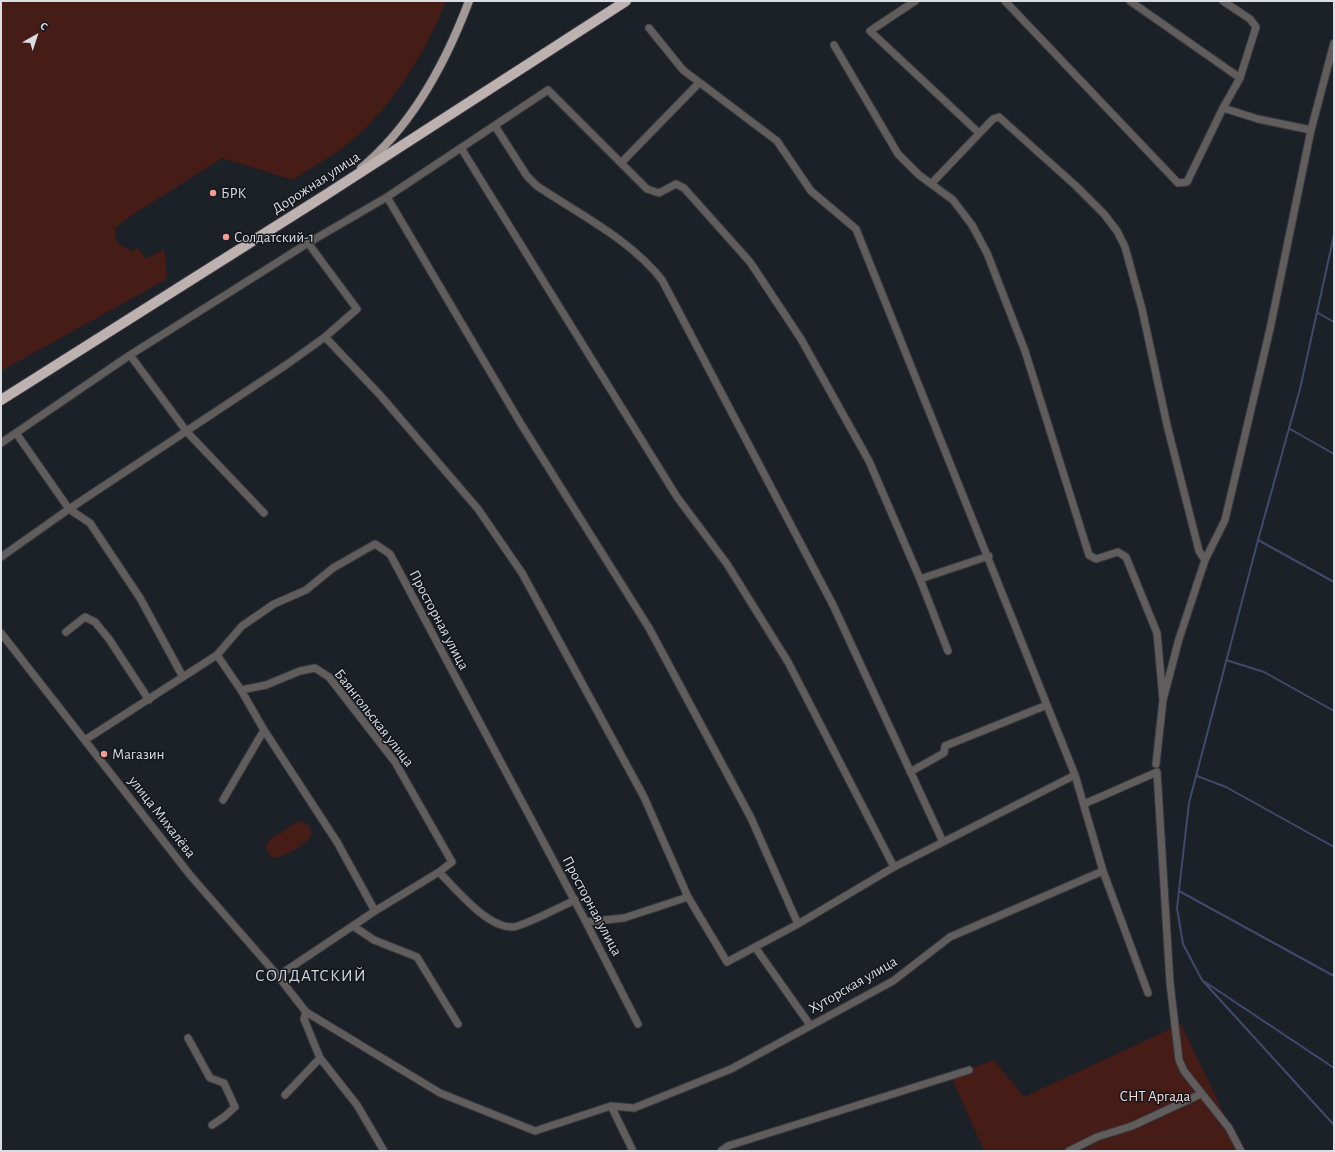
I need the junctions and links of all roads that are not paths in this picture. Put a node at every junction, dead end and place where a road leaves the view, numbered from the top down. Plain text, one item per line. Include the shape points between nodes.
1 (469, 1) edge
2 (626, 1) edge
3 (916, 1) edge
4 (1005, 1) edge
5 (1130, 1) edge
6 (1223, 1) edge
7 (649, 28) dead end
8 (1334, 43) edge
9 (834, 45) dead end
10 (1240, 78) junction
11 (699, 83) junction
12 (1223, 108) junction
13 (494, 126) junction
14 (1311, 130) junction
15 (979, 134) junction
16 (461, 148) junction
17 (620, 163) junction
18 (932, 183) junction
19 (327, 194) junction
20 (387, 197) junction
21 (308, 243) junction
22 (325, 337) junction
23 (130, 355) junction
24 (1, 400) edge
25 (187, 432) junction
26 (16, 433) junction
27 (1, 443) edge
28 (69, 509) junction
29 (264, 513) dead end
30 (989, 556) junction
31 (1, 557) edge
32 (1205, 560) junction
33 (920, 579) junction
34 (66, 632) dead end
35 (1, 633) edge
36 (948, 651) dead end
37 (217, 655) junction
38 (183, 677) junction
39 (241, 690) junction
40 (148, 700) junction
41 (1163, 700) junction
42 (1047, 705) junction
43 (264, 730) junction
44 (86, 740) junction
45 (1156, 764) dead end
46 (910, 772) junction
47 (1075, 775) junction
48 (223, 800) dead end
49 (1084, 804) junction
50 (943, 842) junction
51 (894, 868) junction
52 (1102, 871) junction
53 (439, 872) junction
54 (688, 898) junction
55 (575, 900) junction
56 (375, 911) junction
57 (586, 922) junction
58 (798, 924) junction
59 (354, 926) junction
60 (755, 947) junction
61 (278, 976) junction
62 (1148, 993) dead end
63 (306, 1012) junction
64 (458, 1024) dead end
65 (638, 1024) dead end
66 (810, 1025) junction
67 (188, 1038) dead end
68 (320, 1058) junction
69 (969, 1070) dead end
70 (1201, 1094) junction
71 (285, 1095) dead end
72 (611, 1106) junction
73 (212, 1125) dead end
74 (384, 1151) edge
75 (633, 1151) edge
76 (721, 1151) edge
77 (1069, 1151) edge
78 (1241, 1151) edge

1 - 19 main road via 457,32 429,85 390,141
2 - 19 highway, Дорожная улица
3 - 15 street via 870,32
4 - 12 street via 1178,183 1187,182
5 - 10 street
6 - 10 street via 1250,19 1256,27
7 - 11 street via 683,70
8 - 14 street
9 - 18 street via 898,154 919,175
10 - 12 street
11 - 17 street
11 - 30 street via 777,141 811,191 856,229
12 - 14 street via 1258,119
13 - 16 street
13 - 17 street via 548,90
13 - 46 street via 537,186 629,246 649,263 662,280 833,605
14 - 32 street via 1270,329 1225,520
15 - 18 street
15 - 32 street via 993,119 999,117 1082,192 1117,231 1125,247 1142,309 1167,425 1199,551
16 - 20 street
16 - 51 street via 677,497 727,564 788,662
17 - 33 street via 653,192 659,193 676,184 680,185 750,262 801,339 869,461
18 - 41 street via 958,206 972,225 986,253 1025,351 1089,555 1096,559 1118,552 1126,557 1156,633
19 - 24 highway, Дорожная улица
20 - 21 street
20 - 58 street via 522,424 649,628 752,818
21 - 22 street via 357,309
21 - 23 street
22 - 25 street
22 - 54 street via 380,394 478,508 522,573 644,797
23 - 25 street
23 - 26 street
25 - 28 street
25 - 29 street
26 - 27 street
26 - 28 street
28 - 31 street
28 - 38 street via 90,523 140,598
30 - 33 street
30 - 42 street
32 - 41 street via 1179,639
33 - 36 street
34 - 40 street via 85,617 95,622 109,639
35 - 44 street, улица Михалёва
37 - 38 street, Просторная улица
37 - 39 street
37 - 55 street, Просторная улица via 242,626 274,604 306,590 333,568 375,544 390,554
38 - 40 street, Просторная улица
39 - 43 street
39 - 53 street, Баянгольская улица via 266,685 300,671 315,668 329,677 395,762 452,862
40 - 44 street, Просторная улица
41 - 45 street
42 - 46 street via 946,746 944,753
42 - 47 street
43 - 48 street
43 - 56 street via 337,842
44 - 61 street, улица Михалёва via 190,875
46 - 50 street
47 - 49 street
47 - 50 street
49 - 52 street
49 - 70 street via 1157,772 1170,983 1179,1060
50 - 51 street
51 - 58 street
52 - 62 street
52 - 66 street, Хуторская улица via 950,937 893,981
53 - 55 street via 466,900 499,926 514,927
53 - 56 street
54 - 57 street via 624,918
54 - 60 street via 728,962
55 - 57 street, Просторная улица
56 - 59 street
57 - 65 street, Просторная улица
58 - 60 street
59 - 61 street
59 - 64 street via 374,940 417,957
60 - 66 street
61 - 63 street, улица Михалёва
63 - 68 street via 304,1019
63 - 72 street via 440,1093 535,1131
66 - 72 street, Хуторская улица via 731,1069 634,1108
67 - 73 street via 210,1078 224,1083 235,1107
68 - 71 street
68 - 74 street via 357,1105
69 - 76 street via 728,1146
70 - 77 street via 1132,1126 1097,1137
70 - 78 street via 1229,1128
72 - 75 street

